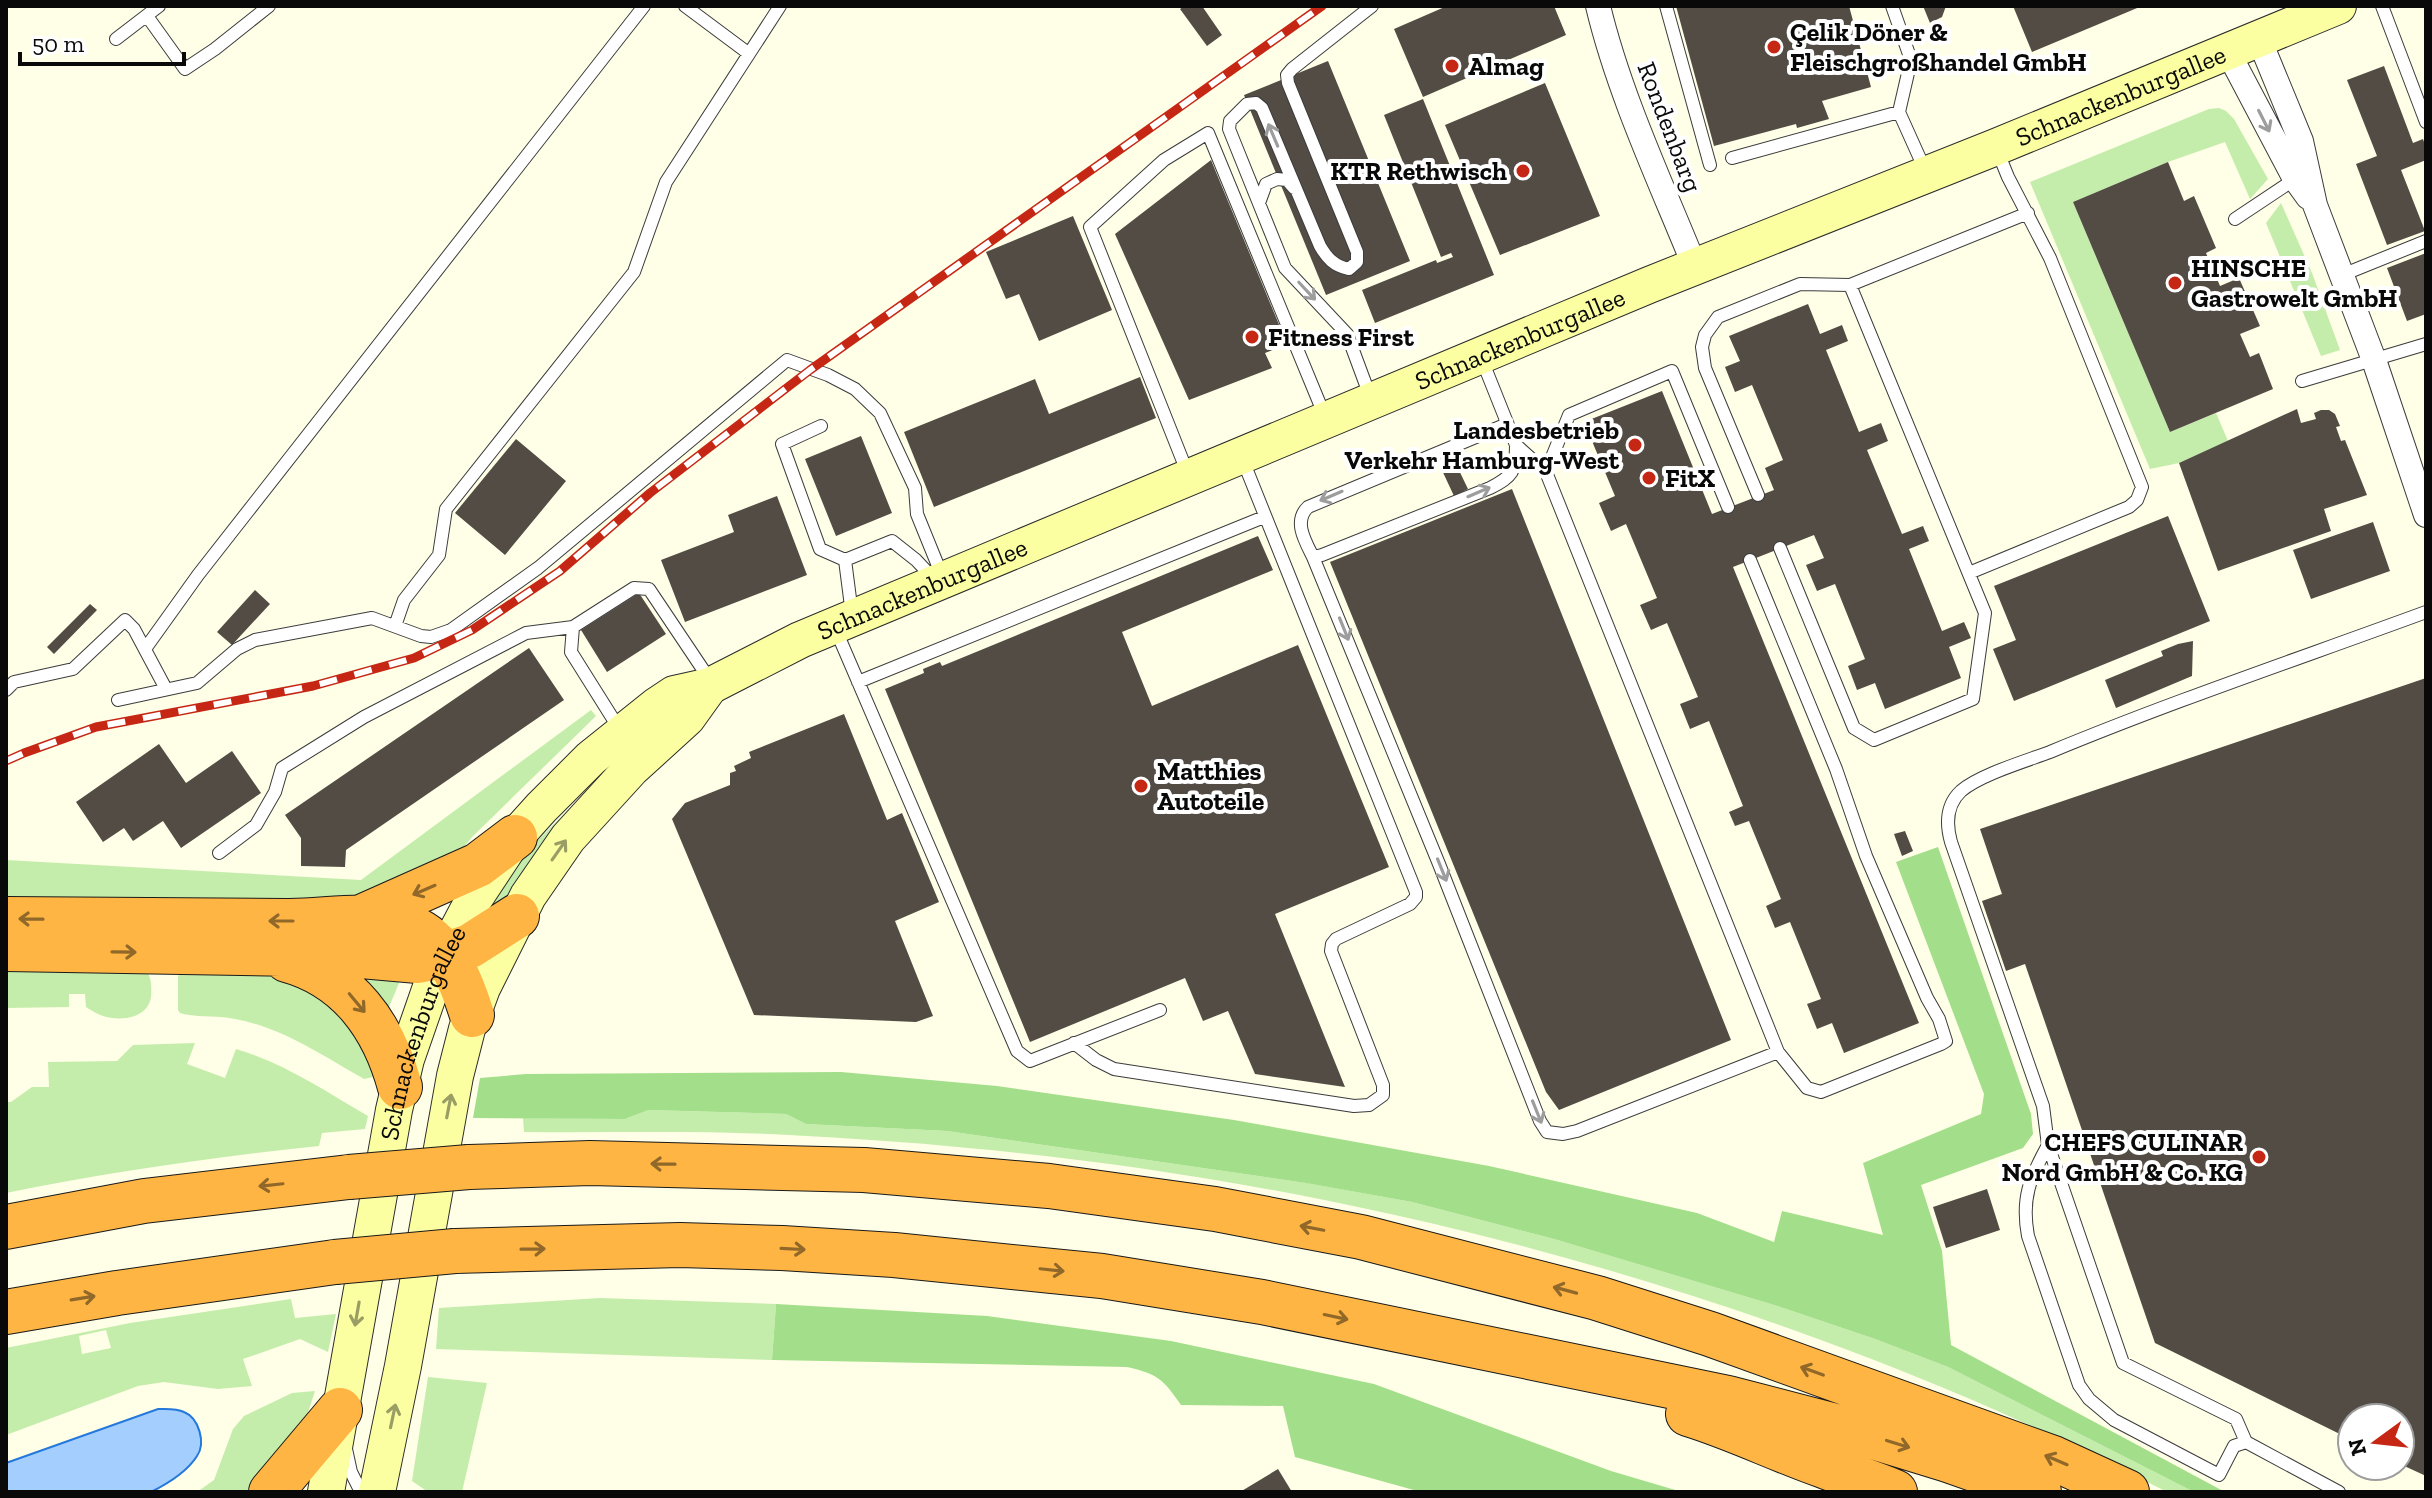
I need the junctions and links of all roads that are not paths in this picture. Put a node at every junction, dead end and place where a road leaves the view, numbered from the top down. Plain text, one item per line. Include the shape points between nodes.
1 (159, 6) edge
2 (269, 6) edge
3 (644, 6) edge
4 (685, 6) edge
5 (780, 6) edge
6 (1372, 6) edge
7 (1598, 6) edge
8 (1666, 6) edge
9 (1892, 6) edge
10 (2338, 6) edge
11 (2382, 6) edge
12 (147, 16) junction
13 (116, 39) dead end
14 (2243, 46) junction
15 (748, 53) junction
16 (1899, 112) junction
17 (2426, 122) edge
18 (1996, 147) junction
19 (1732, 158) dead end
20 (1710, 165) dead end
21 (1927, 175) junction
22 (2295, 179) junction
23 (1298, 194) junction
24 (1259, 204) junction
25 (2315, 205) junction
26 (2028, 213) junction
27 (2235, 219) dead end
28 (2426, 241) edge
29 (1695, 267) junction
30 (2342, 275) junction
31 (1850, 285) junction
32 (2426, 344) edge
33 (1480, 356) junction
34 (2374, 360) junction
35 (2302, 381) dead end
36 (1372, 400) junction
37 (1326, 419) junction
38 (1507, 424) junction
39 (821, 426) dead end
40 (1516, 445) junction
41 (1241, 455) junction
42 (1546, 472) junction
43 (1189, 477) junction
44 (1758, 495) dead end
45 (1728, 507) dead end
46 (2426, 515) edge
47 (1264, 517) junction
48 (1780, 548) dead end
49 (1313, 557) junction
50 (845, 560) junction
51 (1750, 560) dead end
52 (1969, 573) junction
53 (940, 581) junction
54 (2426, 612) edge
55 (843, 622) junction
56 (395, 626) junction
57 (573, 627) junction
58 (145, 649) junction
59 (858, 682) junction
60 (712, 685) junction
61 (166, 689) junction
62 (6, 690) edge
63 (118, 700) dead end
64 (622, 733) junction
65 (515, 837) junction
66 (219, 853) dead end
67 (517, 916) junction
68 (359, 918) junction
69 (6, 919) edge
70 (6, 949) edge
71 (265, 954) junction
72 (444, 955) junction
73 (1160, 1010) dead end
74 (472, 1015) junction
75 (1074, 1043) junction
76 (1778, 1052) junction
77 (400, 1087) junction
78 (2048, 1145) junction
79 (6, 1227) edge
80 (6, 1312) edge
81 (1441, 1339) junction
82 (340, 1410) junction
83 (2246, 1442) junction
84 (378, 1488) edge
85 (271, 1492) edge
86 (326, 1492) edge
87 (1895, 1492) edge
88 (2039, 1492) edge
89 (2127, 1492) edge
90 (2339, 1492) edge

1 - 12 lane
2 - 12 lane via 185,69
3 - 58 lane
4 - 15 lane
5 - 15 lane
6 - 23 lane via 1287,75 1357,252 1357,262 1349,269 1327,259
7 - 29 street, Rondenbarg via 1622,85
8 - 20 lane
9 - 16 lane via 1911,60
10 - 14 main road, Schnackenburgallee
11 - 17 lane
12 - 13 lane
14 - 18 main road, Schnackenburgallee
14 -> 22 street
14 - 25 street via 2301,141
15 - 56 lane via 666,182 634,272 446,509 439,555 404,600
16 - 19 lane
16 - 21 lane
18 - 21 main road, Schnackenburgallee
18 - 26 lane
21 - 29 main road, Schnackenburgallee
22 - 25 street
22 - 27 lane
23 - 24 lane via 1287,180 1277,179 1266,184
23 -> 24 lane via 1262,108 1247,104 1229,129
24 -> 36 lane via 1285,268 1347,334
25 - 30 street
26 - 31 lane
26 - 52 lane via 2142,487 2129,507
28 - 30 lane
29 - 33 main road, Schnackenburgallee
30 - 34 street
31 - 44 lane via 1800,284 1718,317 1705,335 1705,368
31 - 52 lane
32 - 34 lane
33 - 36 main road, Schnackenburgallee
33 - 38 lane
34 - 35 lane
34 - 46 street
36 - 37 main road, Schnackenburgallee
37 - 41 main road, Schnackenburgallee
37 - 43 lane via 1208,133 1164,160 1090,227
38 - 40 lane
38 -> 49 lane via 1308,507 1299,520
39 - 50 lane via 782,444 820,549
40 - 42 lane
49 -> 40 lane via 1502,482 1513,474
41 - 43 main road, Schnackenburgallee
41 - 47 lane
42 - 45 lane via 1569,415 1672,371
42 - 76 lane
43 - 53 main road, Schnackenburgallee
47 - 59 lane
47 - 75 lane via 1416,892 1410,904 1332,944 1383,1095 1369,1105 1354,1106 1114,1069
48 - 52 lane via 1854,728 1874,740 1973,699 1985,613
49 -> 76 lane via 1547,1132 1563,1134 1597,1124
50 - 53 lane via 892,541
50 - 55 lane
51 - 76 lane via 1866,856 1946,1041 1821,1092 1807,1088
53 - 55 main road, Schnackenburgallee
53 - 56 lane via 917,514 915,488 880,413 855,389 787,360 538,568 451,630 431,637
54 - 78 lane via 2073,742 1971,784 1957,796 1948,831 2043,1106
55 - 59 lane
55 - 60 main road, Schnackenburgallee
56 - 61 lane via 372,618 255,640 197,683
57 - 60 lane via 634,588 649,589
57 - 64 lane via 571,652
57 - 66 lane via 526,633 364,717 282,768 256,825
58 - 61 lane
58 - 62 lane via 125,620 73,669 14,682
59 - 75 lane via 1017,1051 1030,1061
60 - 64 main road, Schnackenburgallee via 674,694
67 -> 60 main road, Schnackenburgallee via 568,838 687,718
61 - 63 lane
64 - 65 main road, Schnackenburgallee
65 -> 68 highway via 478,865
65 - 72 main road, Schnackenburgallee
67 - 72 highway via 477,942
67 - 74 main road, Schnackenburgallee
68 -> 69 highway
68 - 72 highway via 405,924 427,936
70 -> 71 highway
71 - 72 highway via 418,961
71 -> 77 highway via 323,974 351,995 389,1052
72 - 74 highway
72 - 77 main road, Schnackenburgallee
73 - 75 lane
84 -> 74 main road, Schnackenburgallee via 447,1114
77 -> 82 main road, Schnackenburgallee
78 - 83 lane via 2123,1363 2236,1419
78 - 83 lane via 2028,1185 2026,1223 2079,1385 2114,1420 2219,1475 2234,1446
89 -> 79 highway, bridge via 2053,1458 1597,1298 1347,1234 1049,1186 864,1170 590,1163 469,1167 144,1201
80 -> 81 highway, bridge via 335,1262 455,1251 680,1245 966,1261 1102,1276
81 - 87 highway via 1713,1421
81 -> 88 highway via 1758,1405 1934,1455
82 - 84 lane via 351,1472
82 - 85 highway
82 - 86 main road, Schnackenburgallee
83 - 90 lane

